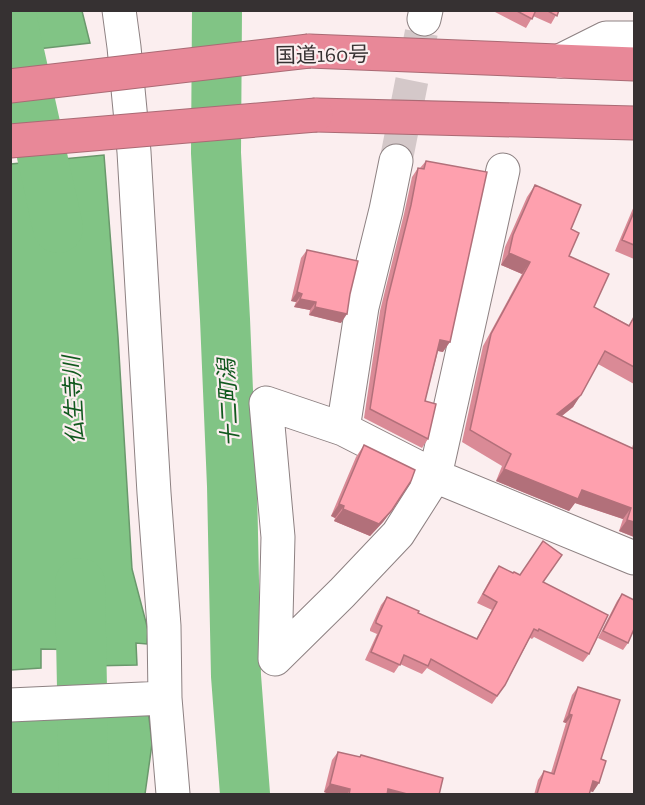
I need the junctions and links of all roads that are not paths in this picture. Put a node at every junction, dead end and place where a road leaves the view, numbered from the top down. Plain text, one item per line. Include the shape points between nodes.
1 (119, 10) edge
2 (634, 38) edge
3 (560, 61) junction
4 (634, 64) edge
5 (10, 86) edge
6 (634, 123) edge
7 (10, 141) edge
8 (396, 161) tunnel mouth
9 (503, 170) dead end
10 (343, 429) junction
11 (435, 476) junction
12 (634, 558) edge
13 (165, 698) junction
14 (10, 705) edge
15 (173, 795) edge

1 - 13 street via 134,152 164,626
2 - 3 street via 606,38
3 - 4 highway, 国道160号
3 - 5 highway, 国道160号, bridge via 309,51
6 - 7 highway, bridge via 316,115
8 - 10 street via 362,307
9 - 11 street
10 - 11 street
10 - 11 street via 266,403 278,537 275,659 398,534
11 - 12 street
13 - 14 street
13 - 15 street

